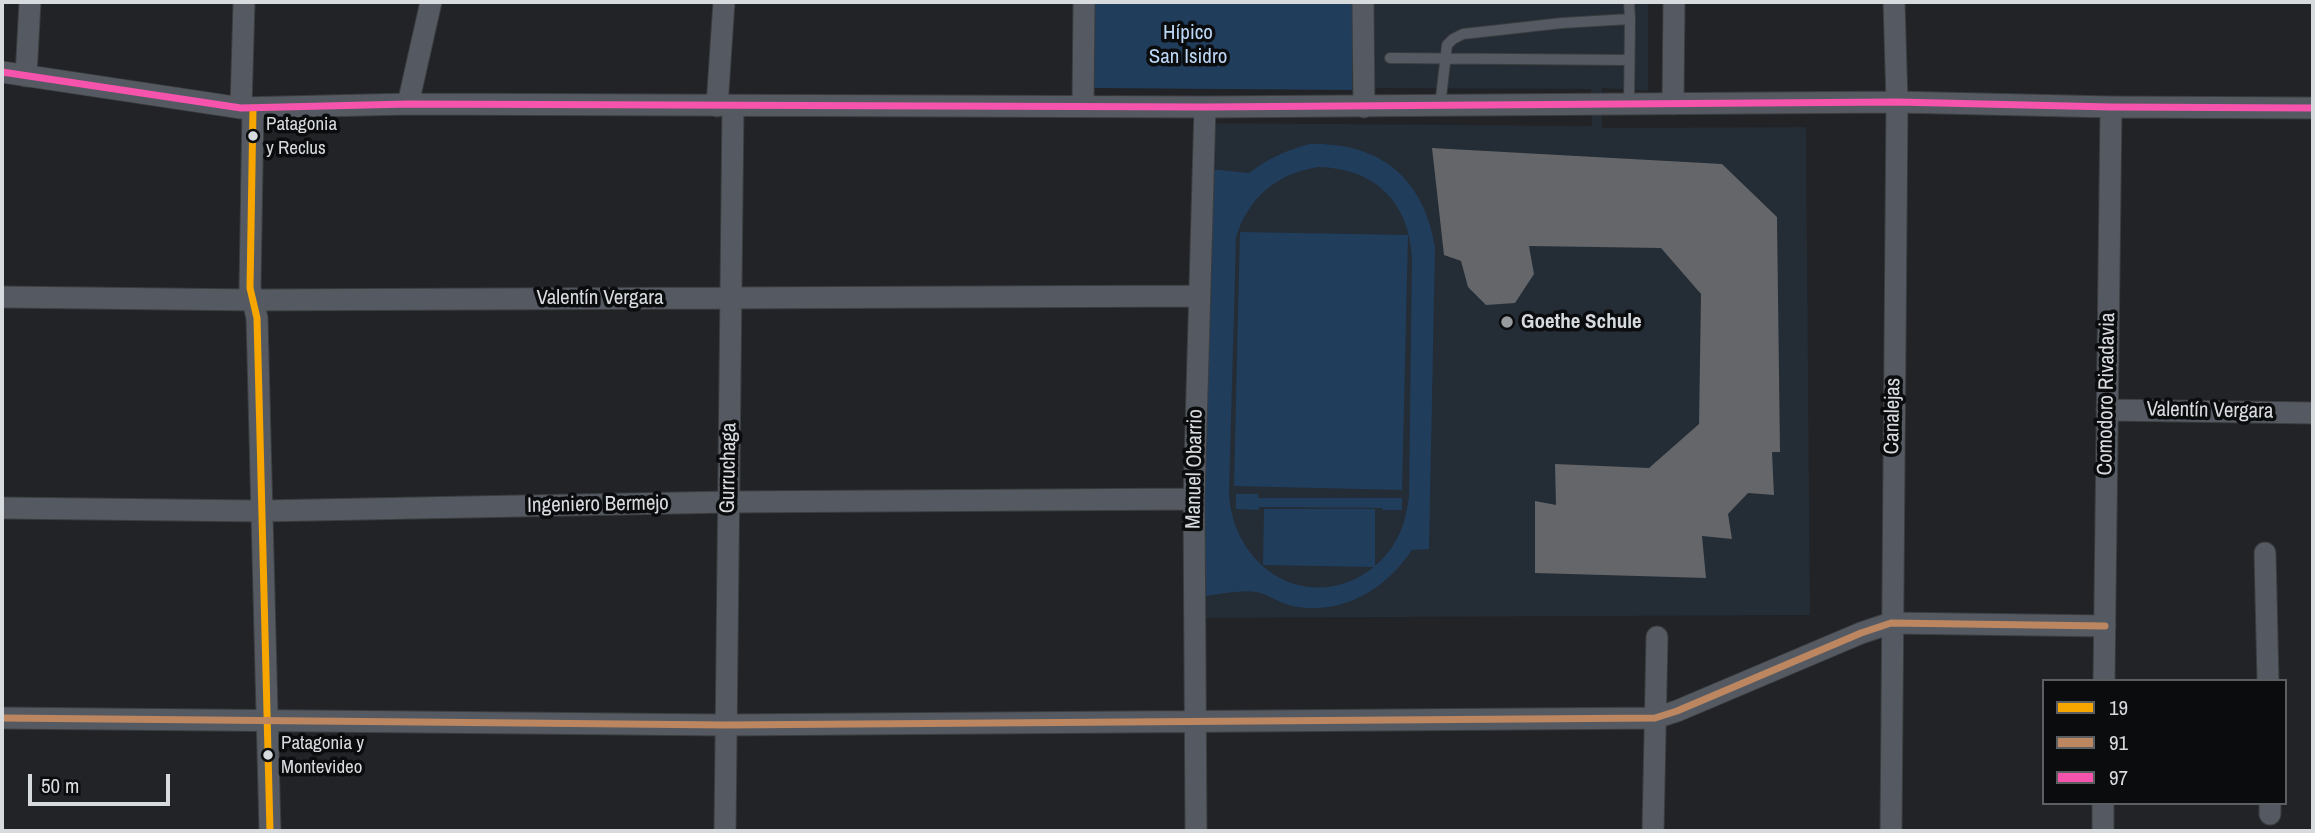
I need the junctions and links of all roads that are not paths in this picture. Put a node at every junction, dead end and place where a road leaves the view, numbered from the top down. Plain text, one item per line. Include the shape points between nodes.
1 (30, 2) edge
2 (244, 2) edge
3 (432, 2) edge
4 (724, 2) edge
5 (1084, 2) edge
6 (1363, 2) edge
7 (1629, 2) edge
8 (1674, 2) edge
9 (1894, 2) edge
10 (1630, 19) junction
11 (1390, 58) dead end
12 (1445, 58) junction
13 (1629, 60) junction
14 (2, 72) edge
15 (26, 76) junction
16 (1897, 102) junction
17 (408, 104) junction
18 (1629, 104) junction
19 (1674, 104) junction
20 (725, 106) junction
21 (1083, 106) junction
22 (1440, 106) junction
23 (1205, 107) junction
24 (1364, 107) junction
25 (2110, 107) junction
26 (247, 108) junction
27 (2313, 108) edge
28 (1199, 296) junction
29 (2, 297) edge
30 (731, 298) junction
31 (253, 300) junction
32 (2107, 410) junction
33 (2313, 413) edge
34 (1194, 499) junction
35 (729, 502) junction
36 (2, 508) edge
37 (261, 511) junction
38 (2265, 553) dead end
39 (1891, 623) junction
40 (2105, 626) junction
41 (1657, 637) dead end
42 (2104, 679) edge
43 (2268, 679) edge
44 (2, 718) edge
45 (1655, 718) junction
46 (267, 719) junction
47 (1196, 720) junction
48 (726, 725) junction
49 (2103, 805) edge
50 (270, 831) edge
51 (725, 831) edge
52 (1196, 831) edge
53 (1653, 831) edge
54 (1891, 831) edge
55 (2103, 831) edge

1 - 15 street
2 - 26 street
3 - 17 street
4 - 20 street, Gurruchaga
5 - 21 street
6 - 24 street
7 - 10 lane
8 - 19 street
9 - 16 street, Canalejas
10 - 12 lane via 1463,34 1447,45
10 - 13 lane
11 - 12 lane
12 - 13 lane
12 - 22 lane
13 - 18 lane
14 - 15 street
15 - 26 street
16 - 19 street
16 - 25 street
16 - 39 street, Canalejas
17 - 20 street
17 - 26 street
18 - 19 street
18 - 22 street
20 - 21 street
20 - 30 street, Gurruchaga
21 - 23 street
22 - 24 street
23 - 24 street
23 - 28 street, Manuel Obarrio
25 - 27 street
25 - 32 street, Comodoro Rivadavia
26 - 31 street
28 - 30 street, Valentín Vergara
28 - 34 street, Manuel Obarrio
29 - 31 street, Valentín Vergara
30 - 31 street, Valentín Vergara
30 - 35 street, Gurruchaga
31 - 37 street
32 - 33 street, Valentín Vergara
32 - 40 street, Comodoro Rivadavia
34 - 35 street, Ingeniero Bermejo
34 - 47 street, Manuel Obarrio
35 - 37 street, Ingeniero Bermejo
35 - 48 street, Gurruchaga
36 - 37 street, Ingeniero Bermejo
37 - 46 street
38 - 43 street
39 - 40 street
39 - 45 street
39 - 54 street, Canalejas
40 - 42 street, Comodoro Rivadavia
41 - 45 street
44 - 46 street
45 - 47 street
45 - 53 street
46 - 48 street
46 - 50 street
47 - 48 street
47 - 52 street, Manuel Obarrio
48 - 51 street, Gurruchaga
49 - 55 street

